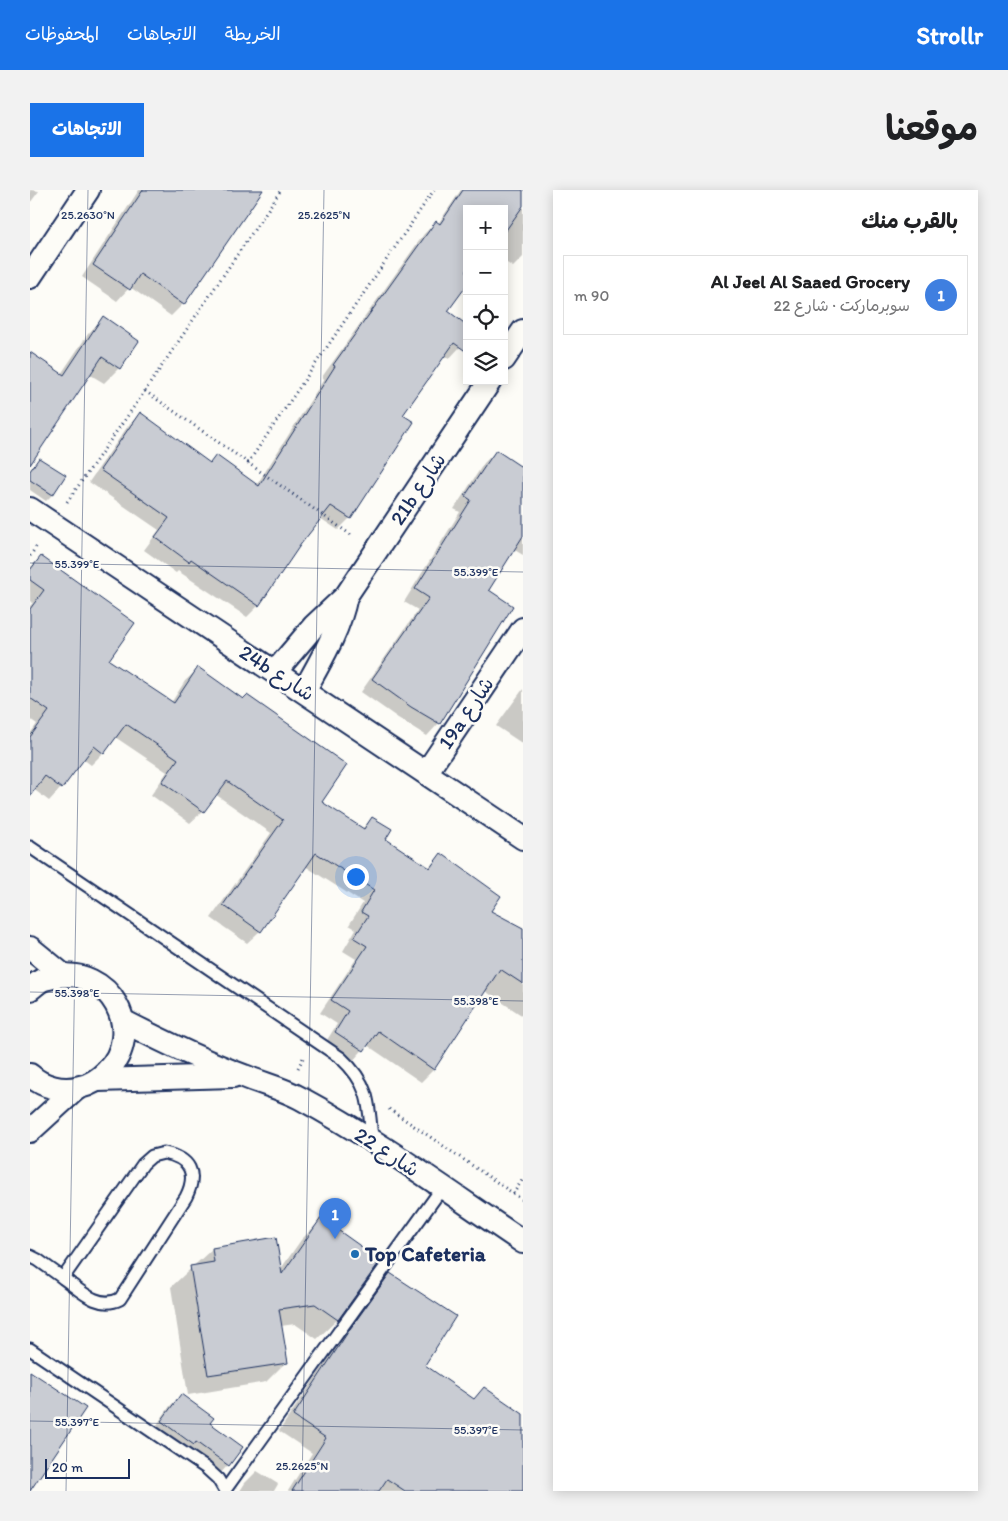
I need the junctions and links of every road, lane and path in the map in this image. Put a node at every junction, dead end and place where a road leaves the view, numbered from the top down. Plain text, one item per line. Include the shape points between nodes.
1 (88, 190) edge
2 (281, 190) edge
3 (434, 190) edge
4 (30, 277) edge
5 (523, 331) edge
6 (508, 353) edge
7 (487, 385) edge
8 (145, 391) junction
9 (248, 463) junction
10 (30, 509) edge
11 (52, 524) junction
12 (375, 552) junction
13 (346, 596) junction
14 (523, 629) edge
15 (275, 672) junction
16 (304, 692) junction
17 (426, 772) junction
18 (523, 838) edge
19 (30, 848) edge
20 (30, 948) edge
21 (63, 975) junction
22 (30, 989) edge
23 (123, 1021) junction
24 (313, 1040) junction
25 (30, 1075) edge
26 (244, 1076) junction
27 (98, 1080) junction
28 (76, 1088) junction
29 (286, 1090) junction
30 (366, 1094) junction
31 (30, 1131) edge
32 (372, 1141) junction
33 (523, 1179) edge
34 (442, 1188) junction
35 (513, 1194) junction
36 (523, 1200) edge
37 (523, 1242) edge
38 (30, 1256) edge
39 (63, 1278) junction
40 (30, 1349) edge
41 (225, 1490) edge

1 - 4 street
2 - 8 path
3 - 9 path
5 - 6 street
7 - 12 street, 21b شارع
8 - 9 path
8 - 11 path
9 - 12 path
10 - 11 street, 24b شارع
11 - 15 street, 24b شارع
12 - 13 street, 21b شارع
13 - 15 street, 21b شارع via 314,626
13 - 16 street, 21b شارع via 333,639
14 - 17 street, 19a شارع
15 - 16 street, 24b شارع
16 - 17 street, 24b شارع
17 - 18 street, 24b شارع
19 - 24 lane
20 - 21 street
21 - 22 street via 43,980
21 - 23 street via 95,982 108,992
23 - 26 street, شارع 22
23 - 27 street via 123,1044 114,1064
24 - 29 path
24 - 30 lane via 353,1069
25 - 28 street via 48,1086
26 - 27 street, شارع 22
26 - 29 street, شارع 22
27 - 28 street
28 - 31 street
29 - 32 street, شارع 22
30 - 32 lane
30 - 35 path
32 - 34 street, شارع 22
33 - 35 path
34 - 37 street, شارع 22
34 - 41 lane
35 - 36 path
38 - 39 lane
39 - 39 lane via 93,1300 112,1303 120,1299 191,1186 192,1174 186,1163 176,1155 164,1153 152,1156 143,1164
40 - 41 lane via 206,1468

